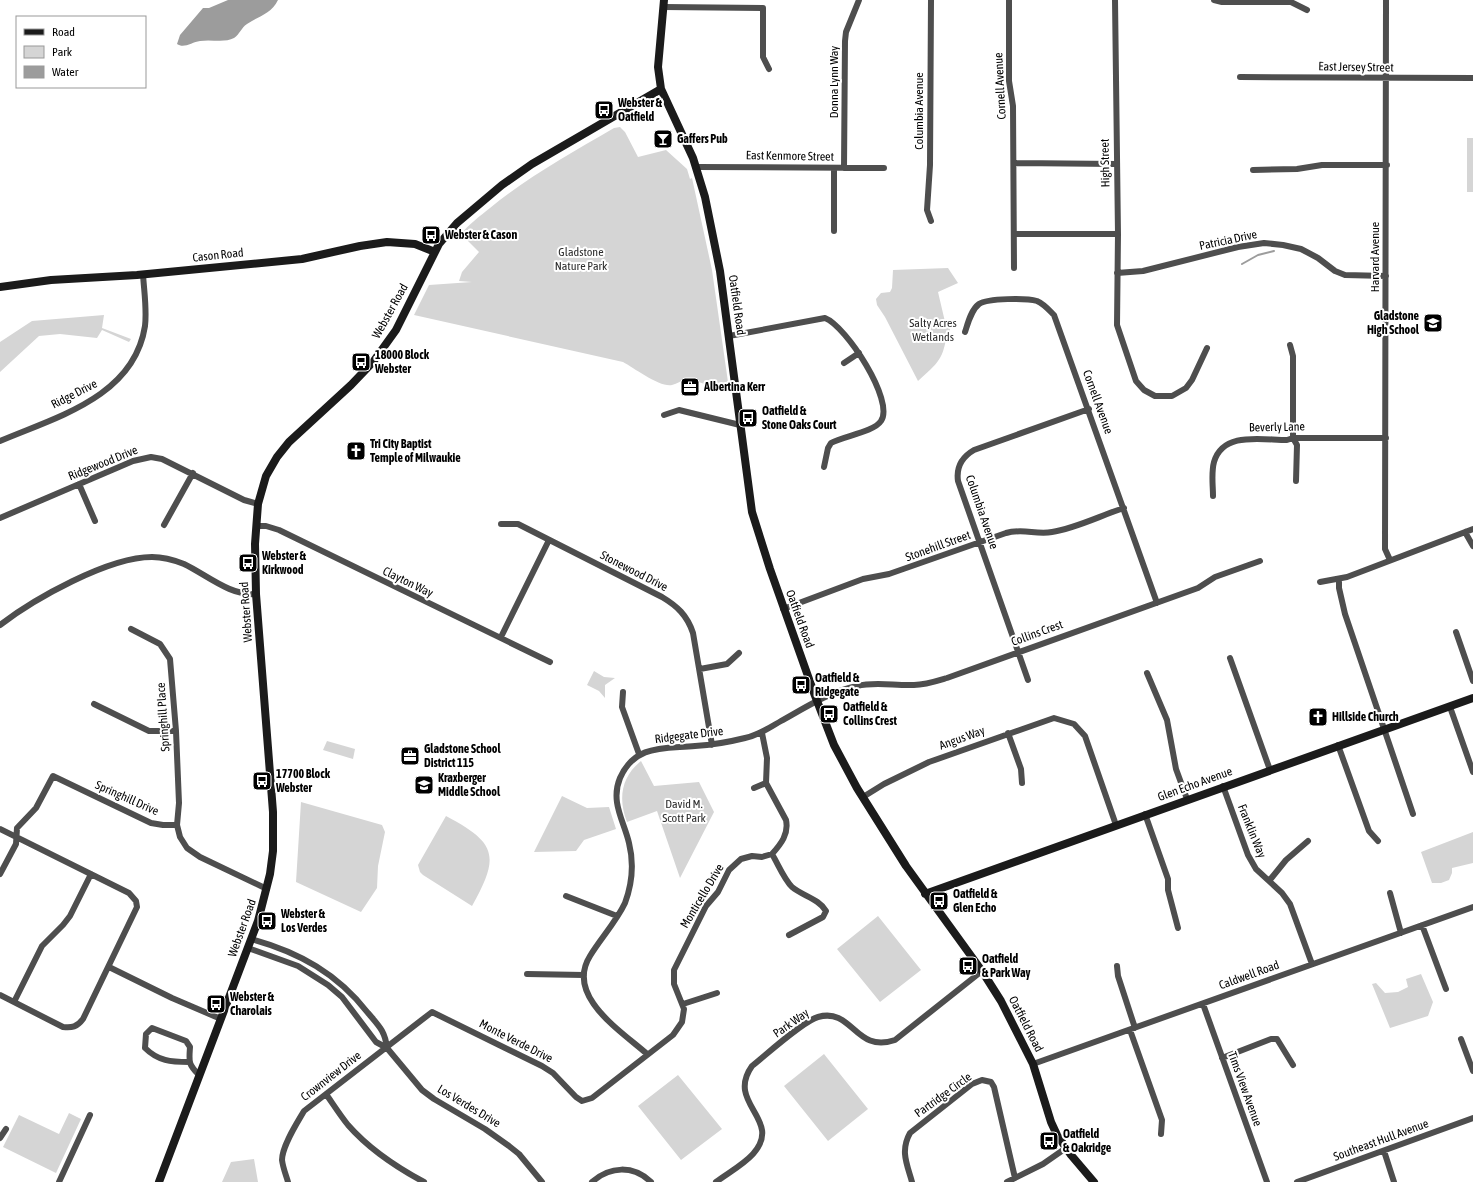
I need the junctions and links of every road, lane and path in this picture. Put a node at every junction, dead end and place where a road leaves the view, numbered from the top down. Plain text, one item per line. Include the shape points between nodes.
1 (859, 0) edge
2 (931, 0) edge
3 (1009, 0) edge
4 (1115, 0) edge
5 (1214, 0) edge
6 (1386, 0) edge
7 (664, 4) edge
8 (1307, 10) dead end
9 (769, 69) dead end
10 (1240, 77) dead end
11 (1473, 78) edge
12 (1386, 79) junction
13 (661, 88) junction
14 (1014, 163) junction
15 (1116, 164) junction
16 (1387, 165) junction
17 (696, 167) junction
18 (834, 168) junction
19 (844, 168) junction
20 (884, 168) dead end
21 (1253, 170) dead end
22 (931, 221) dead end
23 (834, 230) dead end
24 (1014, 234) junction
25 (1118, 234) junction
26 (435, 252) junction
27 (1014, 268) dead end
28 (143, 274) junction
29 (1117, 274) junction
30 (1386, 276) junction
31 (0, 287) edge
32 (965, 332) dead end
33 (729, 336) junction
34 (1290, 345) dead end
35 (1207, 348) dead end
36 (859, 353) junction
37 (844, 363) dead end
38 (1089, 409) junction
39 (664, 415) dead end
40 (740, 425) junction
41 (1293, 438) junction
42 (1386, 438) junction
43 (0, 440) edge
44 (824, 466) dead end
45 (193, 473) junction
46 (1296, 481) dead end
47 (79, 484) junction
48 (1213, 496) dead end
49 (258, 504) junction
50 (1124, 508) junction
51 (0, 518) edge
52 (95, 521) dead end
53 (501, 524) dead end
54 (164, 525) dead end
55 (256, 526) junction
56 (1473, 529) edge
57 (1466, 532) junction
58 (549, 540) junction
59 (980, 542) junction
60 (1473, 546) edge
61 (1390, 560) junction
62 (1260, 561) dead end
63 (1339, 578) junction
64 (1320, 582) dead end
65 (256, 594) junction
66 (1157, 603) junction
67 (783, 609) junction
68 (0, 625) edge
69 (131, 629) dead end
70 (1456, 632) dead end
71 (500, 637) junction
72 (1018, 652) junction
73 (739, 653) dead end
74 (1230, 658) dead end
75 (550, 662) dead end
76 (700, 669) junction
77 (1147, 673) dead end
78 (1028, 680) dead end
79 (1473, 681) edge
80 (623, 692) dead end
81 (1473, 698) edge
82 (817, 701) junction
83 (94, 704) dead end
84 (1450, 707) junction
85 (1383, 730) junction
86 (176, 731) junction
87 (762, 733) junction
88 (1008, 733) junction
89 (712, 745) junction
90 (1338, 745) junction
91 (639, 754) junction
92 (1270, 770) junction
93 (1473, 772) edge
94 (766, 783) junction
95 (1022, 783) dead end
96 (1223, 786) junction
97 (754, 788) dead end
98 (863, 797) junction
99 (1187, 799) junction
100 (1145, 814) junction
101 (1413, 814) dead end
102 (177, 825) junction
103 (1116, 825) junction
104 (0, 829) edge
105 (17, 837) junction
106 (1308, 841) dead end
107 (1378, 841) dead end
108 (772, 854) junction
109 (0, 874) edge
110 (91, 874) junction
111 (1269, 881) junction
112 (267, 889) junction
113 (1390, 892) dead end
114 (925, 894) junction
115 (566, 896) dead end
116 (1473, 907) edge
117 (617, 916) junction
118 (1422, 925) junction
119 (1178, 928) dead end
120 (1401, 932) junction
121 (789, 935) dead end
122 (252, 939) junction
123 (248, 948) junction
124 (1312, 964) junction
125 (1117, 966) dead end
126 (109, 967) junction
127 (982, 971) junction
128 (527, 974) dead end
129 (584, 975) junction
130 (1446, 989) dead end
131 (717, 993) dead end
132 (0, 995) edge
133 (14, 1002) junction
134 (683, 1004) junction
135 (1203, 1004) junction
136 (432, 1012) joint
137 (221, 1019) junction
138 (1132, 1029) junction
139 (1461, 1039) dead end
140 (387, 1048) junction
141 (647, 1054) junction
142 (1222, 1058) junction
143 (189, 1062) junction
144 (1033, 1064) junction
145 (1293, 1065) dead end
146 (1473, 1071) edge
147 (199, 1076) junction
148 (326, 1094) junction
149 (90, 1115) dead end
150 (1473, 1118) edge
151 (6, 1129) dead end
152 (1161, 1134) dead end
153 (0, 1138) edge
154 (1066, 1148) junction
155 (1384, 1151) junction
156 (1015, 1178) junction
157 (593, 1181) edge
158 (59, 1182) edge
159 (159, 1182) edge
160 (288, 1182) edge
161 (424, 1182) edge
162 (542, 1182) edge
163 (651, 1182) edge
164 (716, 1182) edge
165 (912, 1182) edge
166 (1007, 1182) edge
167 (1094, 1182) edge
168 (1267, 1182) edge
169 (1297, 1182) edge
170 (1394, 1182) edge

1 - 19 street, Donna Lynn Way via 845,41
2 - 22 street, Columbia Avenue via 930,165 927,210
3 - 14 street, Cornell Avenue via 1009,81 1014,106
4 - 15 street, High Street
5 - 8 street via 1291,2
6 - 12 street, Harvard Avenue
7 - 9 street via 763,8 763,57
7 - 13 street, Oatfield Road via 658,67
10 - 12 street, East Jersey Street
11 - 12 street, East Jersey Street
12 - 16 street, Harvard Avenue
13 - 17 street, Oatfield Road
13 - 26 street, Webster Road via 532,164 505,183 457,223
14 - 15 street
14 - 24 street, Cornell Avenue
15 - 25 street, High Street
16 - 21 street via 1322,165 1297,169
16 - 30 street, Harvard Avenue
17 - 18 street, East Kenmore Street
17 - 33 street, Oatfield Road via 719,264
18 - 19 street, East Kenmore Street
18 - 23 street
19 - 20 street, East Kenmore Street
24 - 25 street
24 - 27 street, Cornell Avenue
25 - 29 street, High Street
26 - 28 street, Cason Road via 415,244 386,242 302,259
26 - 49 street, Webster Road via 390,340 356,380 281,451 266,476
28 - 31 street, Cason Road
28 - 43 street, Ridge Drive via 146,301 144,326 138,348 122,375 111,387 86,403
29 - 30 street, Patricia Drive via 1143,272 1238,247 1264,243 1283,244 1300,249 1345,275
29 - 35 street, High Street via 1117,325 1136,381 1144,390 1156,396 1172,396 1186,388
30 - 42 street, Harvard Avenue
32 - 38 street, Cornell Avenue via 979,304 989,300 1037,301 1054,315 1059,325
33 - 36 street via 825,318 841,329
33 - 40 street, Oatfield Road
34 - 41 street via 1293,356
36 - 37 street
36 - 44 street via 871,371 878,389 884,409 883,418 876,426 831,443
38 - 50 street, Cornell Avenue
38 - 59 street, Columbia Avenue via 974,450 963,458 958,469 958,481
39 - 40 street via 679,410
40 - 67 street, Oatfield Road via 752,512
41 - 42 street, Beverly Lane
41 - 46 street via 1297,445
41 - 48 street, Beverly Lane via 1242,439 1225,445 1214,462
42 - 61 street, Harvard Avenue via 1385,549
45 - 47 street, Ridgewood Drive via 162,459 151,457
45 - 49 street, Ridgewood Drive via 244,500
45 - 54 street
47 - 51 street, Ridgewood Drive
47 - 52 street
49 - 55 street, Webster Road
50 - 59 street, Stonehill Street via 1055,532 1013,531
50 - 66 street, Cornell Avenue
53 - 58 street, Stonewood Drive via 518,524
55 - 65 street, Webster Road
55 - 71 street, Clayton Way via 279,530
56 - 57 street
57 - 60 street
57 - 61 street
58 - 71 street
58 - 76 street, Stonewood Drive via 662,597 679,609 693,633
59 - 67 street, Stonehill Street via 889,574 863,579
59 - 72 street, Columbia Avenue
61 - 63 street
62 - 66 street, Collins Crest via 1215,577 1198,588
63 - 64 street
63 - 85 street via 1340,598
65 - 68 street via 237,592 184,564 161,557 143,558 113,565 64,586 17,612
65 - 112 street, Webster Road via 273,812 273,851
66 - 72 street, Collins Crest
67 - 82 street, Oatfield Road
69 - 86 street, Springhill Place via 160,644 170,659
70 - 79 street
71 - 75 street, Clayton Way
72 - 78 street, Columbia Avenue
72 - 82 street, Collins Crest via 936,682 914,685 870,684 847,689
73 - 76 street via 728,664
74 - 92 street
76 - 89 street, Stonewood Drive
77 - 99 street via 1167,720 1176,769
80 - 91 street via 622,707
81 - 84 street, Glen Echo Avenue
82 - 87 street, Ridgegate Drive
82 - 98 street, Oatfield Road via 834,745
83 - 86 street via 149,731
84 - 85 street, Glen Echo Avenue
84 - 93 street
85 - 90 street, Glen Echo Avenue
85 - 101 street
86 - 102 street, Springhill Place
87 - 89 street, Ridgegate Drive
87 - 94 street via 767,758
88 - 95 street via 1021,769
88 - 98 street, Angus Way via 929,762
88 - 103 street, Angus Way via 1054,718 1074,724 1085,736
89 - 91 street, Ridgegate Drive via 668,747
90 - 92 street, Glen Echo Avenue
90 - 107 street via 1369,831
91 - 117 street via 625,769 617,791 618,813 629,842 632,866 629,892
92 - 96 street, Glen Echo Avenue
94 - 97 street
94 - 108 street via 783,812 787,826 785,836
96 - 99 street, Glen Echo Avenue
96 - 111 street, Franklin Way via 1248,855 1256,869
98 - 114 street, Oatfield Road
99 - 100 street, Glen Echo Avenue
100 - 103 street, Glen Echo Avenue
100 - 119 street via 1168,879 1168,890
102 - 105 street, Springhill Drive via 151,823 53,776 36,808 17,828
102 - 112 street via 180,837 193,853
103 - 114 street, Glen Echo Avenue
104 - 105 street
105 - 109 street via 16,844
105 - 110 street
106 - 111 street via 1286,860
108 - 121 street via 790,885 822,904 826,911 822,917
108 - 134 street, Monticello Drive via 741,859 729,870 718,892 706,906 674,970 674,984
110 - 126 street via 129,893 136,901 137,907
110 - 133 street via 66,920 42,946
111 - 124 street, Franklin Way via 1290,904
112 - 122 street, Webster Road
113 - 120 street
114 - 127 street, Oatfield Road
115 - 117 street
116 - 118 street, Caldwell Road
117 - 129 street via 589,958
118 - 120 street, Caldwell Road
118 - 130 street
120 - 124 street, Caldwell Road
122 - 123 street, Webster Road
122 - 140 street, Los Verdes Drive via 302,957 328,973 360,1003 385,1035
123 - 137 street, Webster Road
123 - 140 street, Los Verdes Drive via 298,966 328,985 342,997 376,1042
124 - 135 street, Caldwell Road
125 - 138 street
126 - 133 street via 77,1026 63,1027
126 - 137 street
127 - 144 street, Oatfield Road via 1001,1001
127 - 164 street, Park Way via 895,1040 883,1043 870,1041 840,1018 826,1016 807,1022 758,1061 746,1074 744,1089 748,1101 760,1118 761,1140 749,1158
128 - 129 street
129 - 141 street via 586,990 593,1004
131 - 134 street
132 - 133 street
134 - 141 street via 684,1015 679,1028
135 - 138 street, Caldwell Road
135 - 142 street, Tims View Avenue
136 - 140 street, Crownview Drive
136 - 141 street, Monte Verde Drive via 542,1066 582,1101 592,1098
137 - 147 street, Webster Road
138 - 144 street, Caldwell Road
138 - 152 street via 1162,1120
139 - 146 street
140 - 148 street, Crownview Drive
140 - 162 street, Los Verdes Drive via 422,1090 509,1146
142 - 145 street via 1277,1039
142 - 168 street, Tims View Avenue
143 - 143 street via 190,1047 186,1041 152,1028 146,1034 145,1048 150,1054 169,1062
143 - 147 street
144 - 154 street, Oatfield Road via 1051,1122
147 - 159 street, Webster Road
148 - 160 street, Crownview Drive via 304,1111 284,1152 284,1169
148 - 161 street via 347,1124 371,1148 398,1168
149 - 158 street
150 - 155 street, Southeast Hull Avenue
151 - 153 street
154 - 156 street via 1043,1164
154 - 167 street, Oatfield Road
155 - 169 street, Southeast Hull Avenue
155 - 170 street
156 - 165 street, Partridge Circle via 994,1087 991,1082 982,1080 972,1084 910,1134 904,1145 903,1155
156 - 166 street
157 - 163 street via 607,1172 621,1169 637,1172

